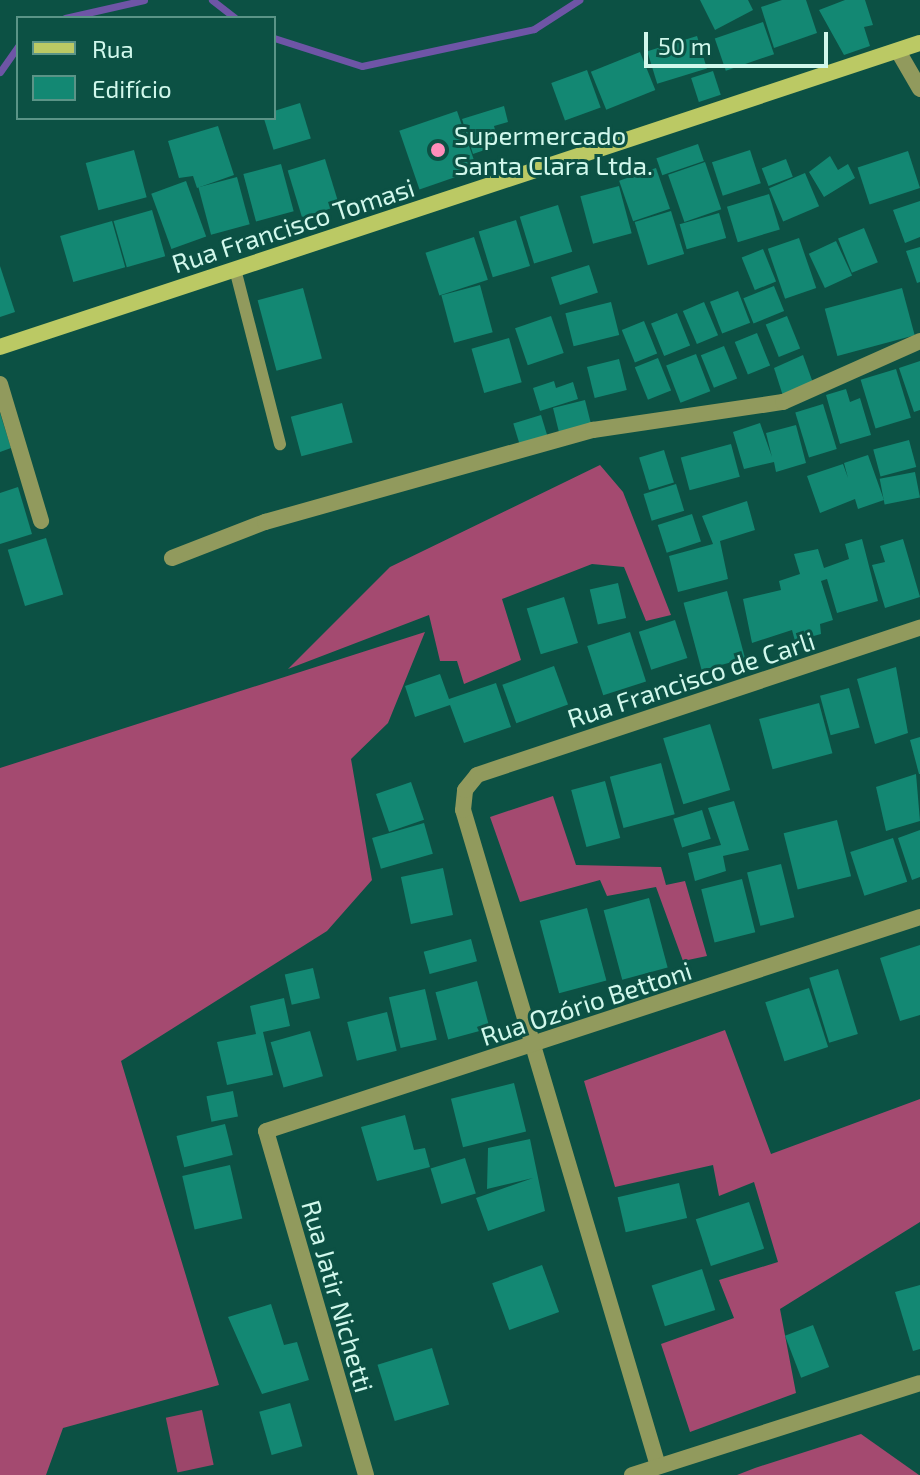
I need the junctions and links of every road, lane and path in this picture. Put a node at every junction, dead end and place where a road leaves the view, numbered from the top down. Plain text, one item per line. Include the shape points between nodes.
1 (920, 43) edge
2 (898, 51) junction
3 (920, 89) edge
4 (235, 269) junction
5 (920, 341) edge
6 (0, 347) edge
7 (0, 384) edge
8 (280, 444) dead end
9 (41, 521) dead end
10 (172, 558) dead end
11 (920, 628) edge
12 (920, 917) edge
13 (536, 1045) junction
14 (266, 1131) joint
15 (920, 1383) edge
16 (658, 1466) junction
17 (366, 1475) edge
18 (632, 1475) edge

1 - 2 main road, Rua Francisco Tomasi
2 - 3 street
2 - 4 main road, Rua Francisco Tomasi
4 - 6 main road, Rua Francisco Tomasi
4 - 8 lane
5 - 10 street via 783,402 593,430 265,522
7 - 9 street
11 - 13 street, Rua Francisco de Carli via 477,775 465,790 463,810
12 - 13 street, Rua Ozório Bettoni
13 - 14 street, Rua Ozório Bettoni
13 - 16 street
14 - 17 street, Rua Jatir Nichetti
15 - 16 street
16 - 18 street

